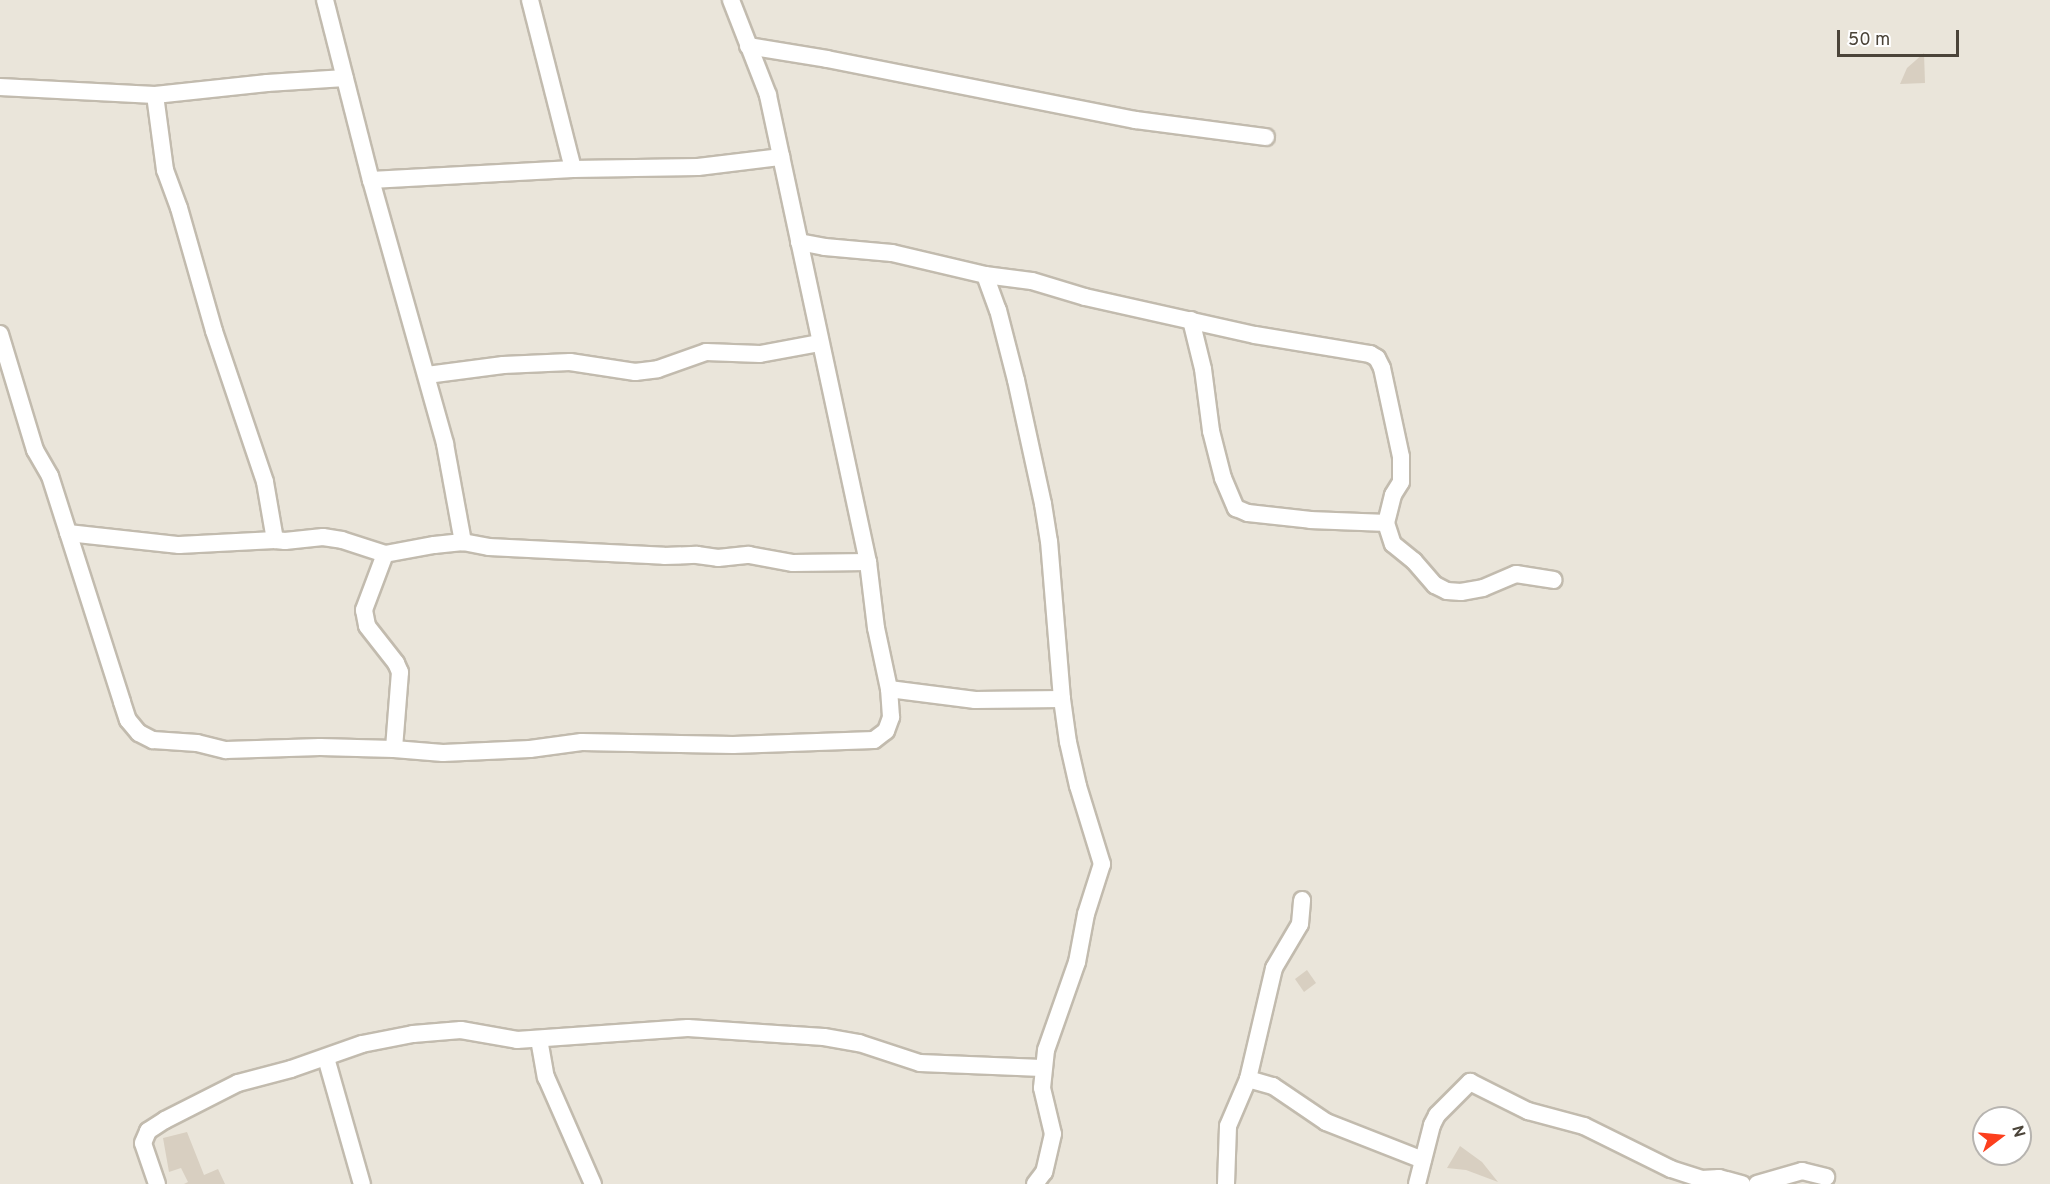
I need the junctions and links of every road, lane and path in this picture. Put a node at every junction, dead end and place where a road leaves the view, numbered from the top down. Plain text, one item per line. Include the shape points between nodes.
1 (325, 0) edge
2 (530, 0) edge
3 (731, 0) edge
4 (748, 46) junction
5 (345, 78) junction
6 (0, 87) edge
7 (155, 95) junction
8 (1266, 138) dead end
9 (782, 157) junction
10 (573, 169) junction
11 (371, 180) junction
12 (799, 242) junction
13 (985, 275) junction
14 (1191, 320) junction
15 (0, 334) edge
16 (820, 343) junction
17 (428, 375) junction
18 (1386, 523) junction
19 (68, 533) junction
20 (274, 540) junction
21 (463, 542) junction
22 (386, 554) junction
23 (868, 562) junction
24 (1554, 580) dead end
25 (889, 689) junction
26 (1062, 699) junction
27 (394, 749) junction
28 (1302, 900) dead end
29 (539, 1039) junction
30 (326, 1058) junction
31 (1042, 1068) junction
32 (1248, 1079) junction
33 (1423, 1160) junction
34 (1826, 1177) dead end
35 (157, 1184) edge
36 (362, 1184) edge
37 (593, 1184) edge
38 (1035, 1184) edge
39 (1226, 1184) edge
40 (1417, 1184) edge
41 (1742, 1184) edge
42 (1756, 1184) edge

1 - 5 street
2 - 10 street
3 - 4 street
4 - 8 street via 827,58 1136,120
4 - 9 street via 768,95
5 - 7 street
5 - 11 street
6 - 7 street
7 - 20 street via 165,170 265,482
9 - 10 street via 698,167
9 - 12 street
10 - 11 street
11 - 17 street
12 - 13 street via 892,253
12 - 16 street
13 - 14 street via 1032,281
13 - 26 street via 1016,380 1043,504
14 - 18 street via 1203,369 1211,431 1236,508 1248,513 1311,520
14 - 18 street via 1377,358 1399,439 1402,471
15 - 19 street via 35,450 50,476
16 - 17 street via 759,354 706,352 658,369 635,372 570,362 503,365
16 - 23 street
17 - 21 street via 446,444
18 - 24 street via 1393,544 1435,585 1447,591 1483,588 1516,574
19 - 20 street via 179,545
19 - 27 street via 128,720 139,733 153,740 226,750
20 - 22 street via 323,537
21 - 22 street
21 - 23 street via 489,547 664,556 749,555 793,563
22 - 27 street via 364,610 367,626 400,672
23 - 25 street
25 - 26 street via 975,700
25 - 27 street via 891,717 886,731 874,740 733,745 582,742 442,753
26 - 31 street via 1078,786 1102,864 1086,914 1077,962
28 - 32 street via 1300,924 1282,951 1271,978
29 - 30 street via 489,1037 461,1030 413,1034 362,1044
29 - 31 street via 688,1028 824,1037 859,1043 920,1063
29 - 37 street via 546,1077
30 - 35 street via 238,1083 148,1131 143,1143
30 - 36 street
31 - 38 street via 1042,1088 1053,1134 1044,1172
32 - 33 street via 1273,1086 1335,1127
32 - 39 street via 1228,1126
33 - 40 street
33 - 41 street via 1437,1115 1470,1082 1528,1111 1584,1126 1671,1169 1702,1179 1719,1178
34 - 42 street via 1802,1171

